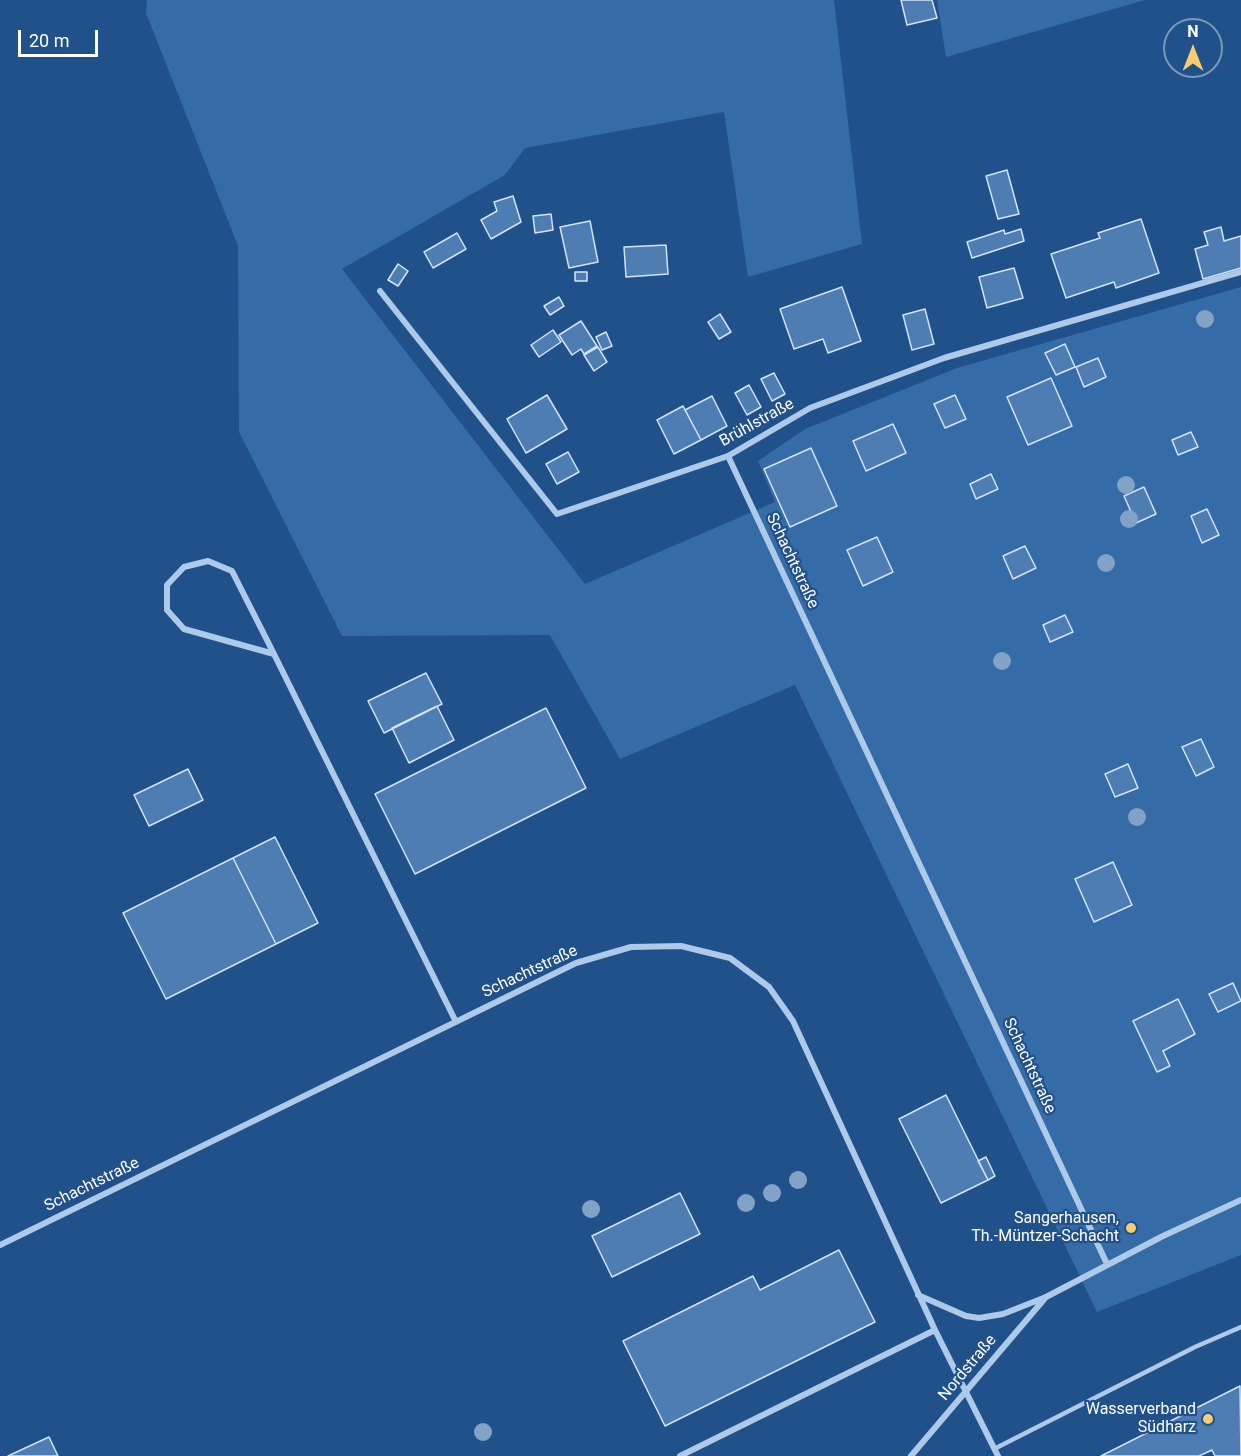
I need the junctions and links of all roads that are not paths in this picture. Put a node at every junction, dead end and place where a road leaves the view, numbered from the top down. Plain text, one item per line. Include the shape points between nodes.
1 (1241, 272) edge
2 (380, 291) dead end
3 (728, 456) junction
4 (274, 654) junction
5 (456, 1022) junction
6 (1241, 1200) edge
7 (0, 1245) edge
8 (1107, 1264) junction
9 (918, 1295) junction
10 (1046, 1297) junction
11 (1241, 1327) edge
12 (935, 1330) junction
13 (966, 1392) junction
14 (996, 1453) edge
15 (680, 1456) edge
16 (911, 1456) edge

1 - 3 street, Brühlstraße via 944,358 810,408
2 - 3 street, Brühlstraße via 557,514
3 - 8 street, Schachtstraße
4 - 4 street via 232,571 208,561 184,567 167,585 167,610 184,629
4 - 5 street
5 - 7 street, Schachtstraße
5 - 9 street, Schachtstraße via 576,963 631,948 681,946 730,958 769,987 793,1022
6 - 8 street
8 - 10 street
9 - 10 street via 951,1311 979,1318 1002,1314
9 - 12 street, Schachtstraße
10 - 13 street, Nordstraße
11 - 14 lane via 1195,1347
12 - 13 street, Schachtstraße
12 - 15 street
13 - 14 street, Schachtstraße
13 - 16 street, Nordstraße

